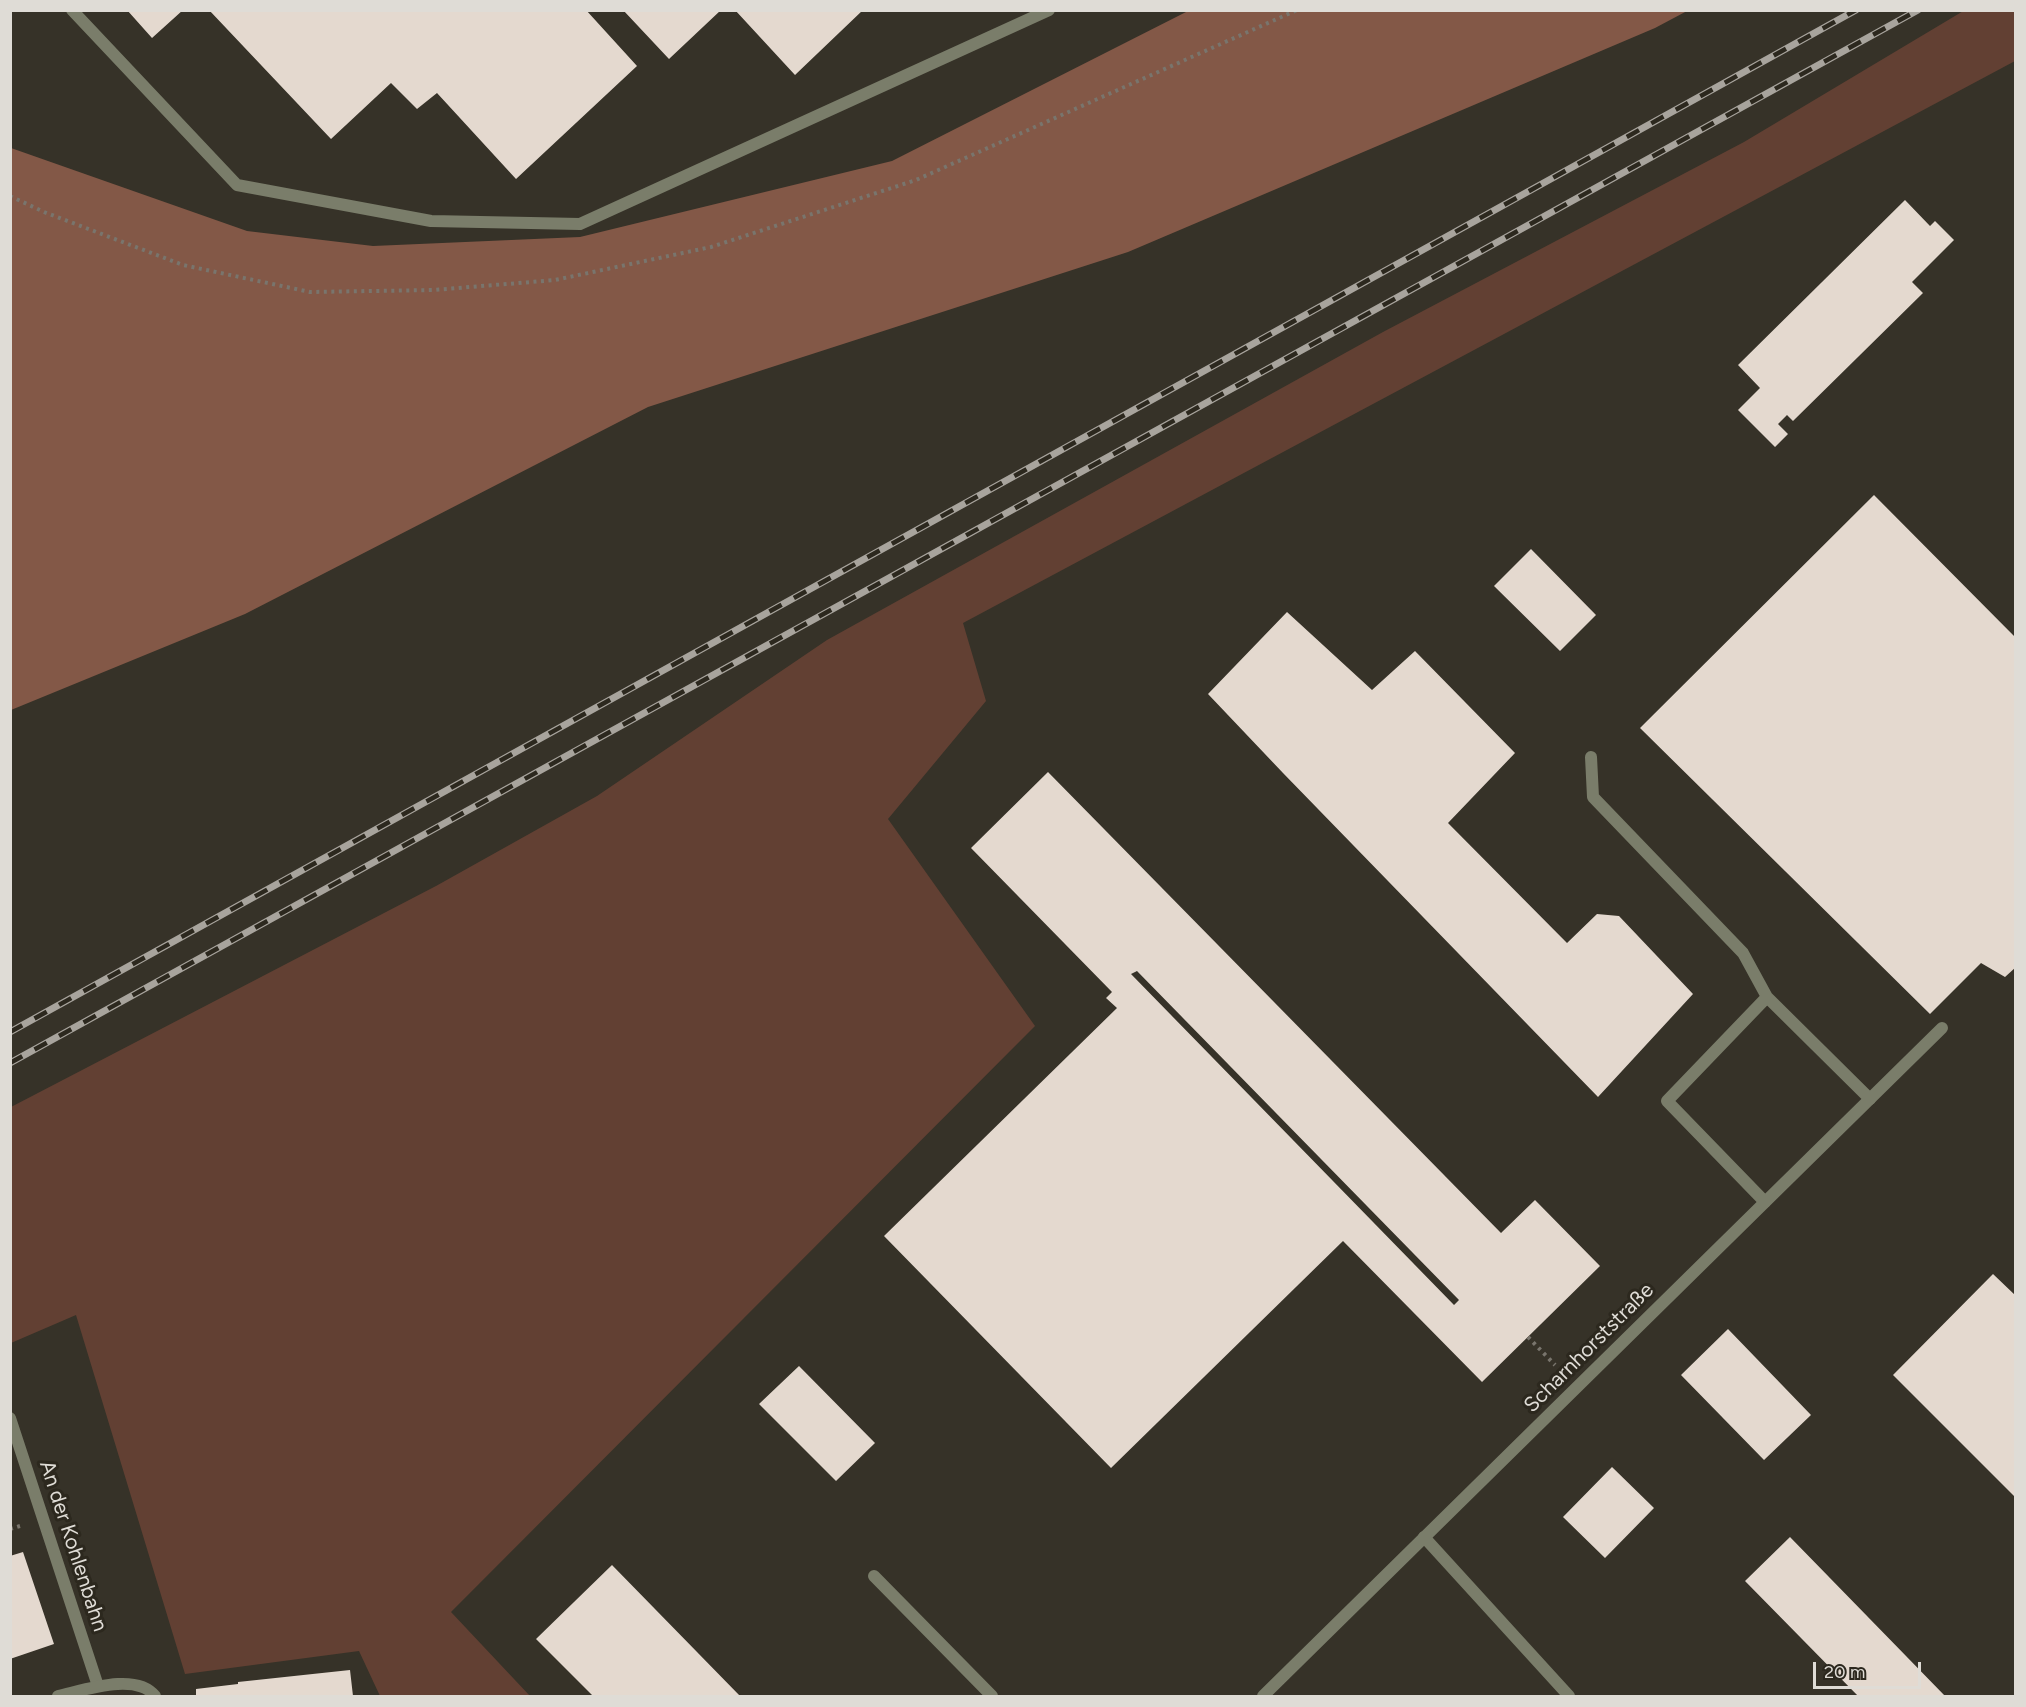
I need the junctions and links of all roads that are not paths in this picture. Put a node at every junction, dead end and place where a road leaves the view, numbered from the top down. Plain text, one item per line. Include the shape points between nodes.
1 (72, 10) edge
2 (1049, 10) edge
3 (1591, 757) dead end
4 (1767, 997) junction
5 (1942, 1028) dead end
6 (1870, 1099) junction
7 (1765, 1202) junction
8 (10, 1418) edge
9 (1424, 1537) junction
10 (874, 1576) dead end
11 (98, 1686) junction
12 (58, 1696) edge
13 (155, 1696) edge
14 (992, 1696) edge
15 (1263, 1696) edge
16 (1569, 1696) edge

1 - 2 street via 237,185 431,221 580,224
3 - 4 street via 1593,797 1743,953
4 - 6 street
4 - 7 street via 1667,1101
5 - 6 street, Scharnhorststraße
6 - 7 street, Scharnhorststraße
7 - 9 street, Scharnhorststraße
8 - 11 street, An der Kohlenbahn
9 - 15 street, Scharnhorststraße
9 - 16 street
10 - 14 street
11 - 12 street
11 - 13 street via 130,1683 150,1690

